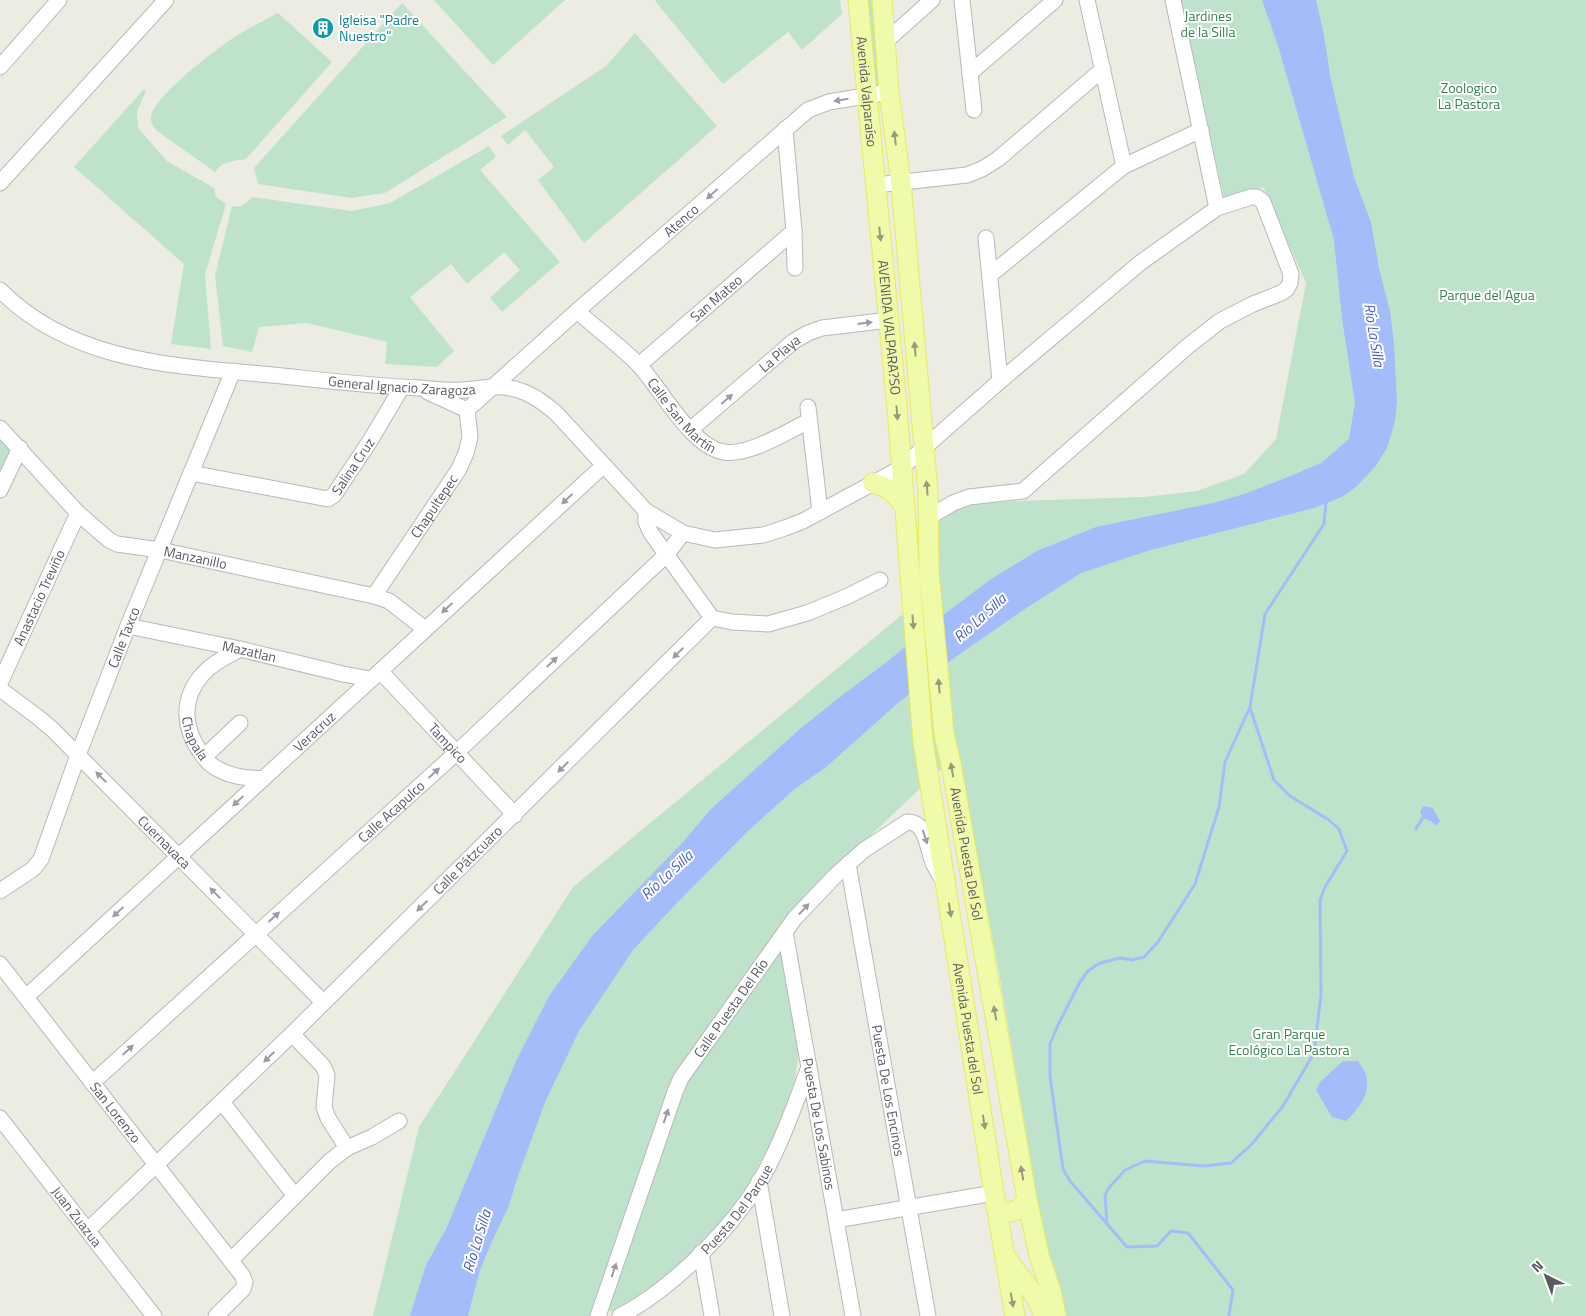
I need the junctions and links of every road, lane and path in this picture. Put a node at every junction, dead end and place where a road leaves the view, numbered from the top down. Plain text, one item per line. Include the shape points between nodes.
1 (60, 0) edge
2 (166, 0) edge
3 (858, 0) edge
4 (882, 0) edge
5 (932, 0) edge
6 (962, 0) edge
7 (1055, 0) edge
8 (1087, 0) edge
9 (1173, 0) edge
10 (884, 42) junction
11 (0, 67) edge
12 (1103, 69) junction
13 (970, 73) junction
14 (889, 92) junction
15 (867, 96) junction
16 (974, 110) dead end
17 (785, 129) junction
18 (1201, 130) junction
19 (1124, 166) junction
20 (1, 181) edge
21 (901, 183) junction
22 (876, 185) junction
23 (1217, 208) junction
24 (794, 231) junction
25 (986, 238) dead end
26 (795, 268) dead end
27 (990, 275) junction
28 (0, 290) edge
29 (577, 311) junction
30 (889, 320) junction
31 (639, 364) junction
32 (233, 371) junction
33 (1000, 380) junction
34 (402, 387) junction
35 (493, 387) junction
36 (420, 388) junction
37 (467, 410) junction
38 (0, 428) edge
39 (690, 430) junction
40 (20, 448) junction
41 (923, 450) junction
42 (603, 466) junction
43 (901, 468) junction
44 (191, 474) junction
45 (873, 483) junction
46 (0, 490) edge
47 (903, 504) junction
48 (646, 510) junction
49 (820, 512) junction
50 (78, 513) junction
51 (929, 517) junction
52 (683, 533) junction
53 (160, 550) junction
54 (667, 554) junction
55 (880, 580) dead end
56 (374, 596) junction
57 (712, 618) junction
58 (128, 626) junction
59 (425, 629) junction
60 (240, 649) junction
61 (375, 675) junction
62 (0, 683) edge
63 (0, 689) edge
64 (240, 724) dead end
65 (456, 753) junction
66 (78, 755) junction
67 (204, 756) junction
68 (263, 778) junction
69 (515, 815) junction
70 (178, 856) junction
71 (848, 864) junction
72 (946, 884) junction
73 (0, 891) edge
74 (785, 932) junction
75 (255, 934) junction
76 (0, 964) edge
77 (26, 998) junction
78 (323, 1002) junction
79 (292, 1034) junction
80 (809, 1067) junction
81 (92, 1083) junction
82 (222, 1102) junction
83 (0, 1118) edge
84 (399, 1121) dead end
85 (347, 1148) junction
86 (1018, 1148) junction
87 (988, 1151) junction
88 (156, 1165) junction
89 (759, 1181) junction
90 (295, 1196) junction
91 (1027, 1199) junction
92 (996, 1201) junction
93 (909, 1207) junction
94 (836, 1220) junction
95 (88, 1230) junction
96 (701, 1253) junction
97 (1004, 1256) junction
98 (1039, 1256) junction
99 (232, 1260) junction
100 (1036, 1307) edge
101 (644, 1308) edge
102 (154, 1316) edge
103 (216, 1316) edge
104 (598, 1316) edge
105 (620, 1316) edge
106 (712, 1316) edge
107 (782, 1316) edge
108 (853, 1316) edge
109 (928, 1316) edge
110 (1015, 1316) edge
111 (1044, 1316) edge
112 (1056, 1316) edge

1 - 11 street
2 - 20 street
3 - 15 main road, Avenida Valparaíso
4 - 10 main road, Avenida Valparaíso
5 - 10 street
6 - 13 street
7 - 13 street
8 - 12 street
9 - 18 street
10 - 14 main road, Avenida Valparaíso
12 - 19 street
12 - 21 street via 982,169 967,175
13 - 16 street
14 - 15 street, Atenco
21 -> 14 main road, Avenida Valparaíso
15 -> 17 street, Atenco via 829,102 808,110
15 - 22 main road, Avenida Valparaíso
17 - 24 street
17 -> 29 street, Atenco
18 - 19 street
18 - 23 street
19 - 27 street
21 - 22 street
41 -> 21 main road, AVENIDA VALPARA?SO
22 -> 30 main road, AVENIDA VALPARA?SO
23 - 33 street via 1140,263
23 - 51 street via 1251,197 1263,202 1290,274 1287,289 1220,321 1023,491 970,497
24 - 26 street
24 - 31 street, San Mateo
25 - 27 street
27 - 33 street
28 - 32 street, General Ignacio Zaragoza via 37,320 96,348 172,365
29 - 31 street, Calle San Martín
29 - 35 street, Atenco
39 -> 30 street, La Playa via 794,341 808,333 822,328
30 -> 43 main road, AVENIDA VALPARA?SO
31 - 39 street, Calle San Martín
32 - 34 street, General Ignacio Zaragoza
32 - 44 street, Calle Taxco
33 - 41 street
34 - 36 street, General Ignacio Zaragoza
34 - 44 street, Salina Cruz via 370,441 334,495 328,499
35 - 36 street, General Ignacio Zaragoza via 461,390
35 - 37 street
35 - 42 street, General Ignacio Zaragoza via 514,388 541,400
36 - 37 street
37 - 56 street, Chapultepec via 470,437 459,469
38 - 40 street, Manzanillo
39 - 49 street, Calle San Martín via 715,450 735,452 756,447 808,414
40 - 46 street
40 - 50 street, Manzanillo
41 - 43 street
51 -> 41 main road, Avenida Puesta Del Sol
42 - 48 street, General Ignacio Zaragoza
42 -> 59 street, Veracruz
43 - 45 street
43 - 47 main road
44 - 53 street, Calle Taxco
45 - 47 main road via 893,491
45 - 49 street
47 -> 72 main road, Avenida Puesta del Sol via 922,741
48 - 52 street
48 - 54 street, General Ignacio Zaragoza via 648,528
49 - 52 street via 763,535 715,540
50 - 53 street, Manzanillo via 117,544
50 - 62 street, Anastacio Treviño
86 -> 51 main road, Avenida Puesta Del Sol via 944,734 929,572
52 - 54 street, Calle Acapulco
53 - 56 street, Manzanillo
53 - 58 street, Calle Taxco
54 - 57 street, General Ignacio Zaragoza
65 -> 54 street, Calle Acapulco
55 - 57 street via 807,613 768,624
56 - 59 street, Manzanillo via 390,601
57 -> 69 street, Calle Pátzcuaro
58 - 60 street, Mazatlan
58 - 66 street, Calle Taxco
59 - 61 street, Veracruz
60 - 61 street, Mazatlan via 342,674
60 - 67 street, Chapala via 212,665 192,690 187,708 188,729
61 - 65 street, Tampico
61 - 68 street, Veracruz
63 - 66 street, Cuernavaca via 39,718
64 - 67 street
65 - 69 street, Tampico
75 -> 65 street, Calle Acapulco
70 -> 66 street, Cuernavaca
66 - 73 street, Calle Taxco via 39,862
67 - 68 street, Chapala via 215,768 230,775
68 -> 70 street, Veracruz
69 -> 78 street, Calle Pátzcuaro
75 -> 70 street, Cuernavaca
70 -> 77 street, Veracruz
71 -> 72 street, Calle Puesta Del Río via 888,833 912,821 922,828 933,864
74 -> 71 street, Calle Puesta Del Río
71 - 93 street, Puesta De Los Encinos
72 -> 87 main road, Avenida Puesta del Sol
74 - 80 street, Puesta De Los Sabinos
104 -> 74 street, Calle Puesta Del Río via 678,1084
75 - 78 street, Cuernavaca
81 -> 75 street, Calle Acapulco
76 - 77 street, San Lorenzo
77 - 81 street, San Lorenzo
78 - 79 street, Calle Pátzcuaro
79 -> 82 street, Calle Pátzcuaro
79 - 85 street via 324,1066 327,1075 324,1107
80 - 89 street, Puesta Del Parque via 780,1140
80 - 94 street, Puesta De Los Sabinos
81 - 88 street, San Lorenzo
82 - 88 street, Calle Pátzcuaro
82 - 90 street
83 - 95 street, Juan Zuazua
84 - 85 street
85 - 90 street
86 - 87 main road via 999,1145
91 -> 86 main road, Avenida Puesta Del Sol
87 - 92 main road, Avenida Puesta del Sol
88 - 95 street, Calle Pátzcuaro
88 - 99 street, San Lorenzo
89 - 96 street, Puesta Del Parque via 732,1220
89 - 107 street
90 - 99 street
91 - 92 main road via 1015,1211 1004,1212
91 - 98 main road, Avenida Puesta Del Sol
92 - 93 street
92 - 97 main road, Avenida Puesta del Sol
93 - 94 street
93 - 109 street, Puesta De Los Encinos
94 - 108 street, Puesta De Los Sabinos
95 - 102 street, Juan Zuazua
96 - 101 street, Puesta Del Parque
96 - 106 street
97 - 100 main road
97 -> 110 main road, Avenida Puesta del Sol
98 - 100 main road
98 - 112 main road
99 - 103 street, San Lorenzo via 245,1286
100 - 111 main road
101 - 105 street, Puesta Del Parque

